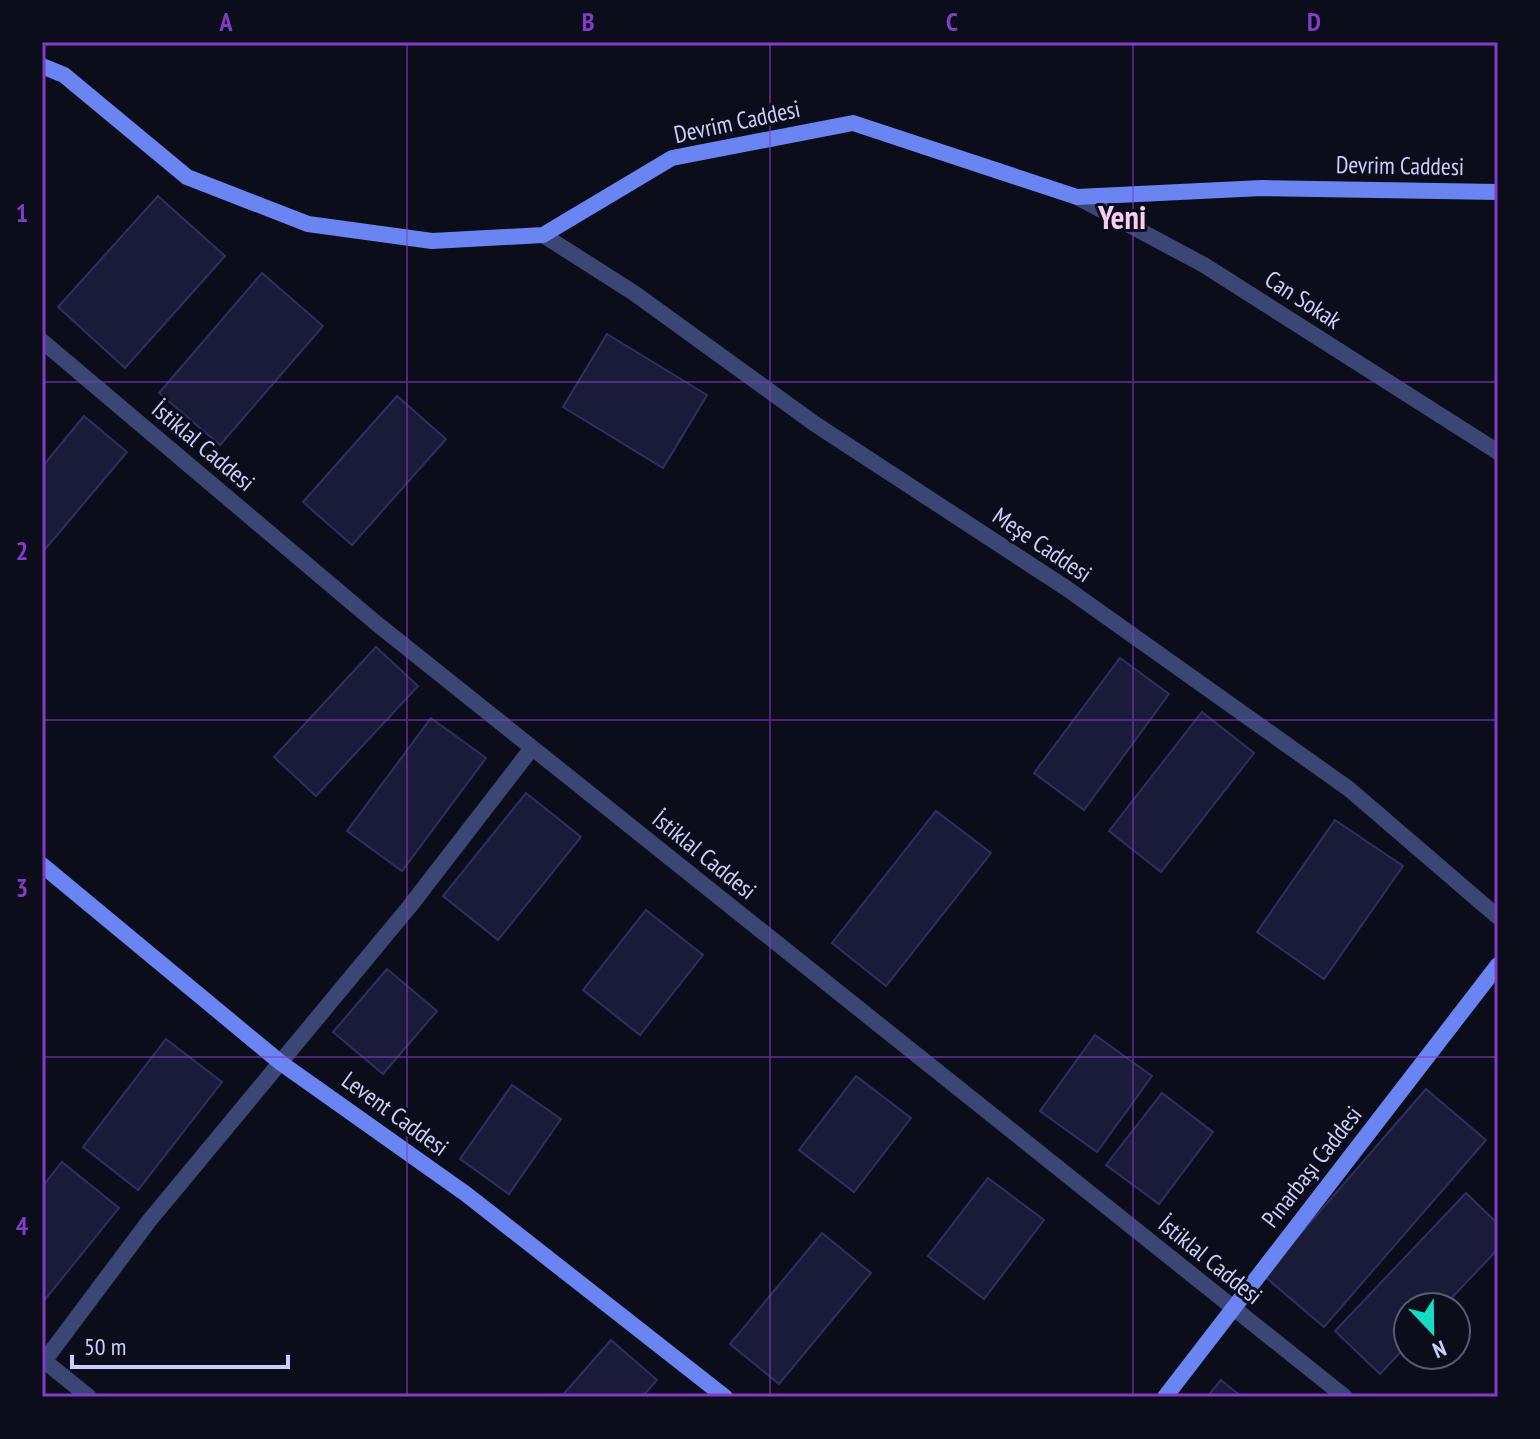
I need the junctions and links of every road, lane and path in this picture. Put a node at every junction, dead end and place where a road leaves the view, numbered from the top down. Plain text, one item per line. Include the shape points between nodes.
1 (42, 66) edge
2 (1498, 192) edge
3 (1077, 197) junction
4 (543, 235) junction
5 (42, 341) edge
6 (1498, 452) edge
7 (532, 748) junction
8 (42, 865) edge
9 (1498, 917) edge
10 (1498, 965) edge
11 (281, 1063) junction
12 (1233, 1309) junction
13 (43, 1362) edge
14 (89, 1397) edge
15 (725, 1397) edge
16 (1165, 1397) edge
17 (1345, 1397) edge

1 - 4 street, Devrim Caddesi via 64,75 187,177 308,224 432,241
2 - 3 street, Devrim Caddesi via 1262,188
3 - 4 street, Devrim Caddesi via 853,123 672,158
3 - 6 street, Can Sokak via 1204,265
4 - 9 street, Meşe Caddesi via 634,293 815,424 1066,588 1349,789
5 - 7 street, İstiklal Caddesi
7 - 11 street
7 - 12 street, İstiklal Caddesi
8 - 11 street, Levent Caddesi
10 - 12 street, Pınarbaşı Caddesi
11 - 13 street via 149,1221
11 - 15 street, Levent Caddesi via 466,1194
12 - 16 street, Pınarbaşı Caddesi
12 - 17 street, İstiklal Caddesi
13 - 14 street

